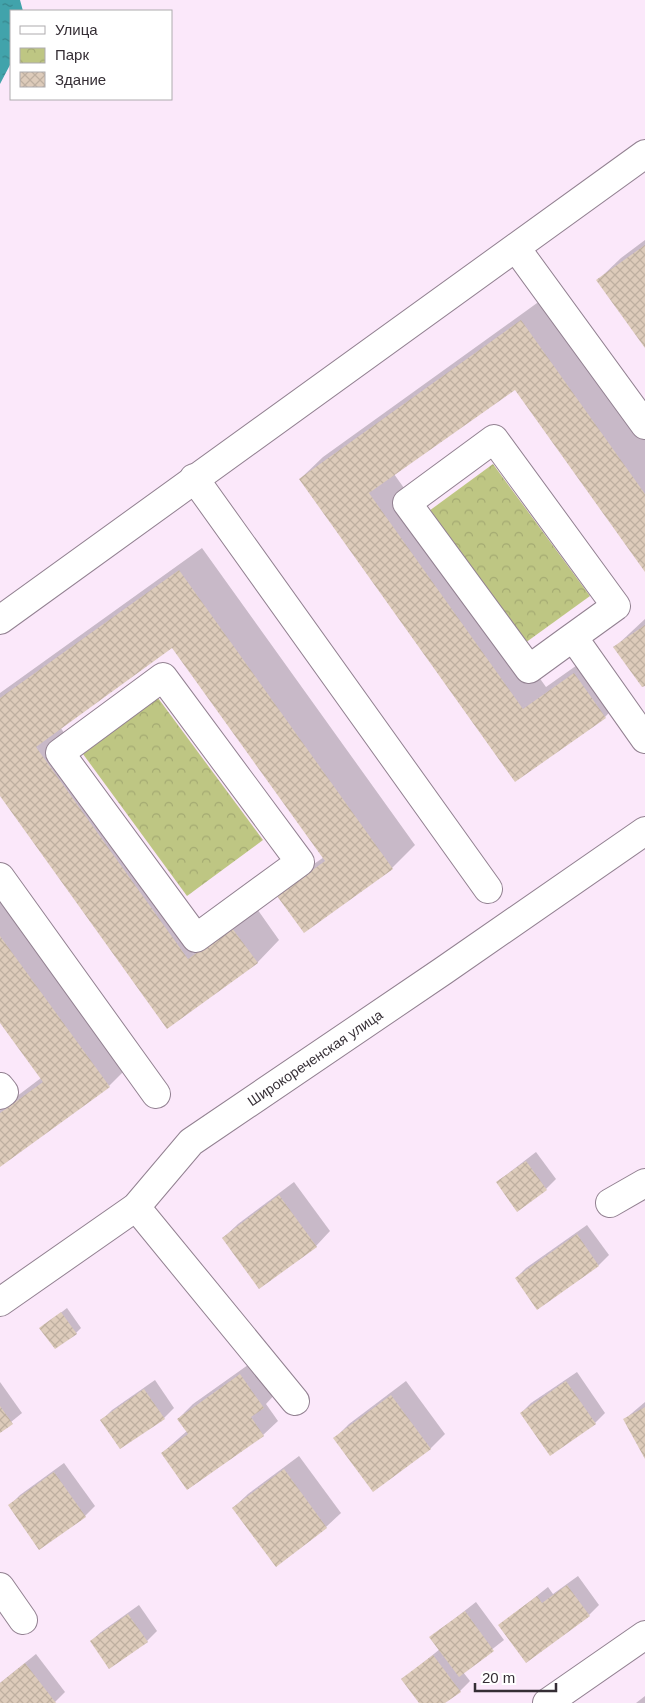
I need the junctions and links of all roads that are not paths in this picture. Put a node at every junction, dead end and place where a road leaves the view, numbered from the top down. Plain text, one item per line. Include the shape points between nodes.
1 (645, 154) edge
2 (516, 248) junction
3 (645, 425) edge
4 (194, 478) junction
5 (0, 620) edge
6 (573, 637) junction
7 (645, 738) edge
8 (645, 830) edge
9 (0, 877) edge
10 (488, 889) dead end
11 (196, 938) joint
12 (0, 1087) edge
13 (156, 1094) dead end
14 (0, 1095) edge
15 (645, 1183) edge
16 (610, 1203) dead end
17 (136, 1207) junction
18 (0, 1302) edge
19 (295, 1401) dead end
20 (0, 1587) edge
21 (23, 1620) dead end
22 (645, 1635) edge
23 (547, 1703) edge

1 - 2 street
2 - 3 street
2 - 4 street
4 - 5 street
4 - 10 street
6 - 6 street via 616,606 494,439 407,503 529,670
6 - 7 street
8 - 17 street, Широкореченская улица via 191,1142
9 - 13 street
11 - 11 street via 60,753 163,677 300,862
12 - 14 street via 4,1092
15 - 16 street
17 - 18 street, Широкореченская улица
17 - 19 street
20 - 21 street
22 - 23 street

